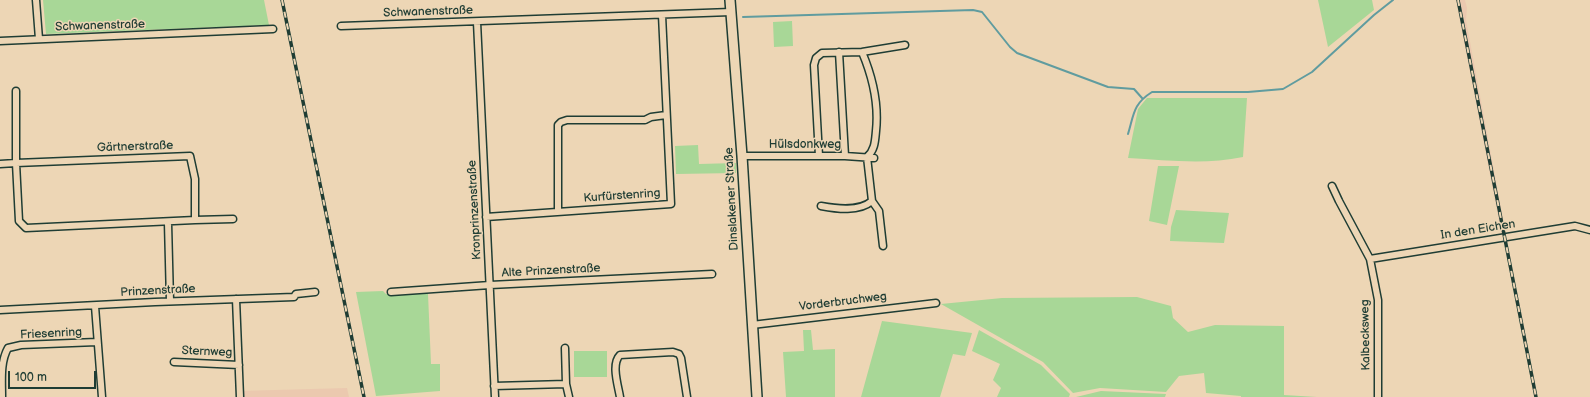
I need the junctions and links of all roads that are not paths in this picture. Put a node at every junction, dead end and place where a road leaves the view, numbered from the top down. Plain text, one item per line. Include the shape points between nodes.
1 (36, 0) edge
2 (730, 0) edge
3 (731, 12) junction
4 (662, 15) junction
5 (477, 22) junction
6 (341, 26) dead end
7 (273, 29) dead end
8 (39, 39) junction
9 (0, 41) edge
10 (905, 45) dead end
11 (839, 52) junction
12 (862, 52) junction
13 (16, 90) dead end
14 (666, 115) junction
15 (742, 156) junction
16 (819, 156) junction
17 (845, 156) junction
18 (867, 157) junction
19 (874, 158) dead end
20 (16, 163) junction
21 (0, 164) edge
22 (1332, 186) dead end
23 (872, 201) junction
24 (821, 206) dead end
25 (558, 212) junction
26 (486, 217) junction
27 (233, 219) dead end
28 (195, 220) junction
29 (168, 223) junction
30 (1590, 230) edge
31 (883, 246) dead end
32 (1370, 259) junction
33 (712, 274) dead end
34 (490, 285) junction
35 (315, 292) dead end
36 (391, 292) dead end
37 (236, 299) junction
38 (170, 301) junction
39 (936, 303) dead end
40 (94, 306) junction
41 (0, 310) edge
42 (752, 325) junction
43 (97, 342) junction
44 (565, 348) dead end
45 (174, 362) dead end
46 (238, 365) junction
47 (566, 384) junction
48 (494, 386) junction
49 (2, 397) edge
50 (102, 397) edge
51 (240, 397) edge
52 (495, 397) edge
53 (569, 397) edge
54 (620, 397) edge
55 (687, 397) edge
56 (756, 397) edge
57 (1378, 397) edge

1 - 8 street
2 - 3 main road, Dinslakener Straße
3 - 4 street, Schwanenstraße
3 - 15 main road, Dinslakener Straße
4 - 5 street, Schwanenstraße
4 - 14 street, Kurfürstenring
5 - 6 street, Schwanenstraße
5 - 26 street, Kronprinzenstraße
7 - 8 street, Schwanenstraße
8 - 9 street, Schwanenstraße
10 - 12 street
11 - 12 street
11 - 16 street via 822,53 816,58 814,65
11 - 17 street
12 - 18 street via 876,94 878,118 876,141 872,153
13 - 20 street
14 - 25 street via 645,120 561,122 558,125
14 - 25 street, Kurfürstenring via 671,204
15 - 16 street, Hülsdonkweg
15 - 42 main road, Dinslakener Straße
16 - 17 street, Hülsdonkweg
17 - 18 street, Hülsdonkweg
18 - 19 street, Hülsdonkweg
18 - 23 street
20 - 21 street, Gärtnerstraße
20 - 28 street, Gärtnerstraße via 190,156 195,179
20 - 29 street via 19,221 26,228
22 - 32 street, Kalbecksweg
23 - 24 street via 865,207 836,209
23 - 31 street via 880,211
25 - 26 street, Kurfürstenring
26 - 34 street, Kronprinzenstraße
27 - 28 street
28 - 29 street
29 - 38 street
30 - 32 street, In den Eichen via 1574,226
32 - 57 street, Kalbecksweg via 1378,300
33 - 34 street, Alte Prinzenstraße
34 - 36 street, Alte Prinzenstraße
34 - 48 street, Kronprinzenstraße
35 - 37 street, Prinzenstraße via 296,294 294,297
37 - 38 street, Prinzenstraße
37 - 46 street
38 - 40 street, Prinzenstraße
39 - 42 street, Vorderbruchweg
40 - 41 street, Prinzenstraße
40 - 43 street
42 - 56 main road, Dinslakener Straße
43 - 49 street, Friesenring via 21,345 8,348 3,361
43 - 50 street
44 - 47 street
45 - 46 street, Sternweg
46 - 51 street
47 - 48 street
47 - 53 street
48 - 52 street, Kronprinzenstraße
54 - 55 street via 616,365 620,355 673,352 681,358

